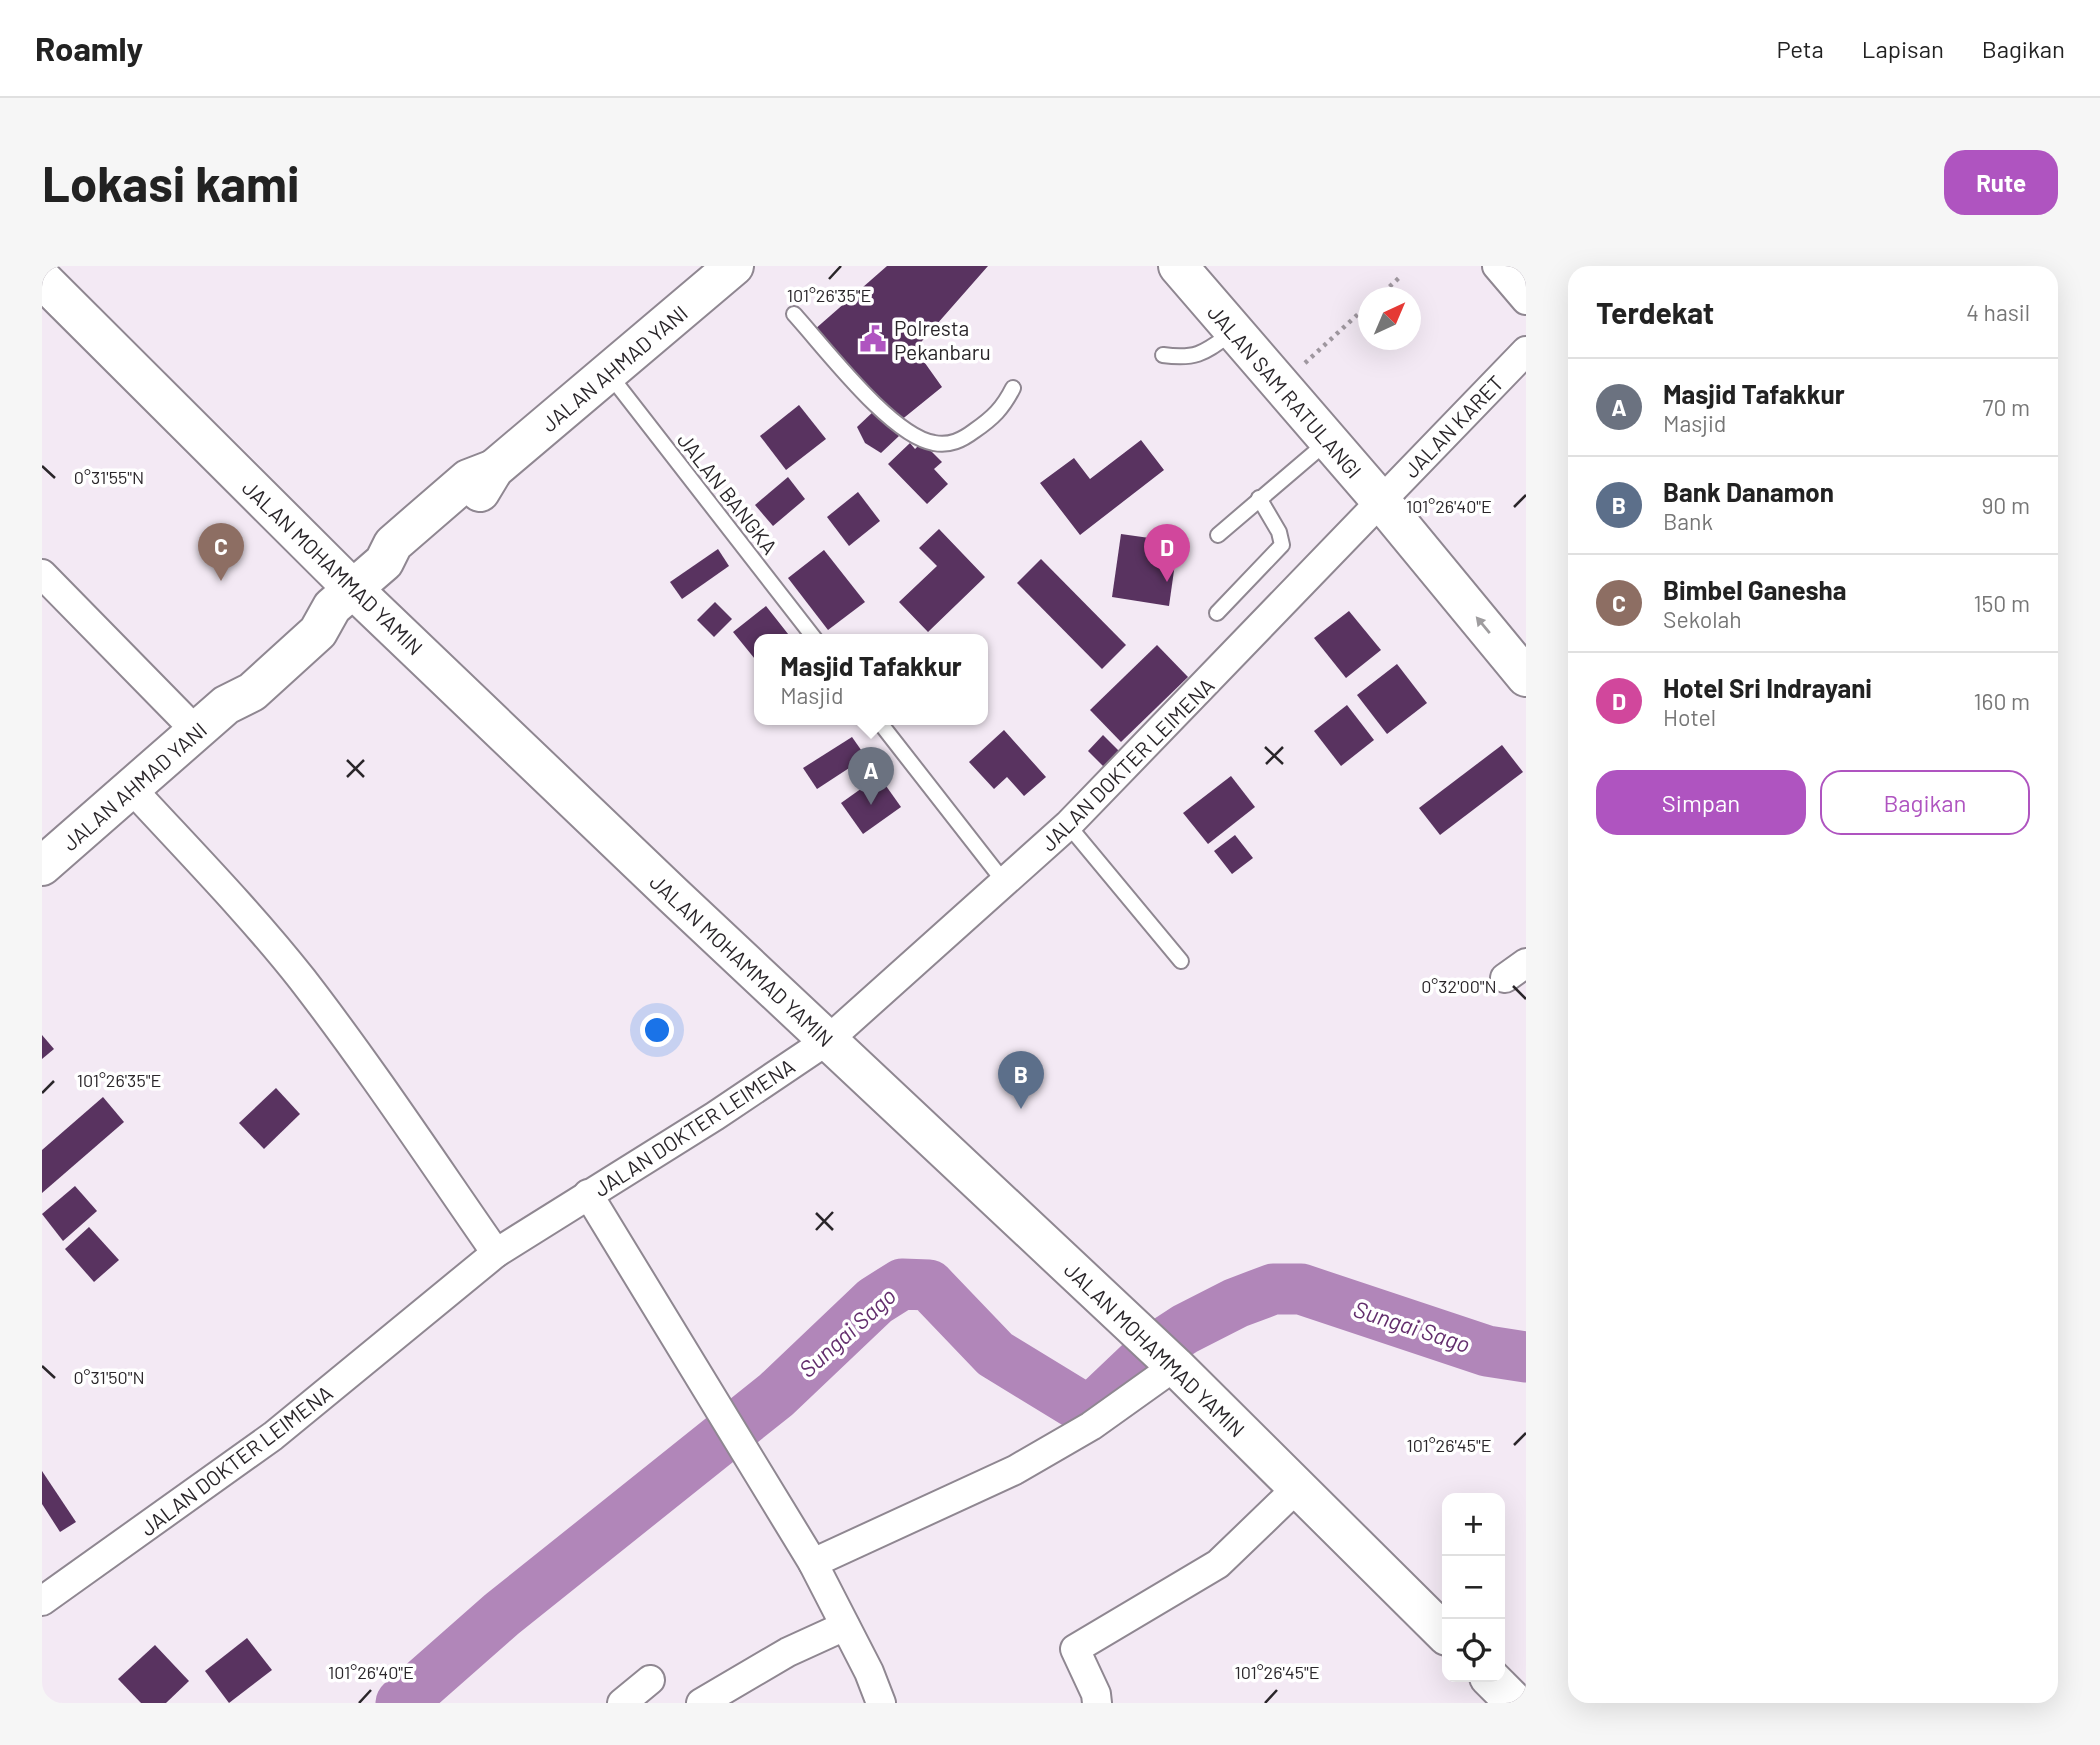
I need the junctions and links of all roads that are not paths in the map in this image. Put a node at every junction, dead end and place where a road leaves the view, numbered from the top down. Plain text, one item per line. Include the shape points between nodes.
1 (55, 266) edge
2 (734, 266) edge
3 (1178, 266) edge
4 (1497, 266) edge
5 (42, 278) edge
6 (1526, 300) edge
7 (794, 314) dead end
8 (1234, 331) junction
9 (1526, 351) edge
10 (1163, 355) dead end
11 (608, 373) junction
12 (1013, 388) dead end
13 (1328, 441) junction
14 (1259, 498) junction
15 (1380, 500) junction
16 (1218, 535) dead end
17 (42, 574) edge
18 (342, 598) junction
19 (1217, 613) dead end
20 (811, 634) edge
21 (1526, 677) edge
22 (882, 725) edge
23 (196, 731) junction
24 (131, 788) junction
25 (1068, 825) junction
26 (42, 866) edge
27 (1005, 883) junction
28 (1181, 961) dead end
29 (828, 1040) junction
30 (588, 1194) junction
31 (496, 1253) junction
32 (1160, 1352) junction
33 (1298, 1487) junction
34 (813, 1563) junction
35 (42, 1601) edge
36 (845, 1626) junction
37 (1442, 1631) edge
38 (650, 1680) dead end
39 (1494, 1682) edge
40 (622, 1703) edge
41 (701, 1703) edge
42 (881, 1703) edge
43 (1097, 1703) edge
44 (1515, 1703) edge

1 - 5 street
2 - 11 main road, JALAN AHMAD YANI
3 - 8 main road, JALAN SAM RATULANGI
4 - 6 street
5 - 18 main road, JALAN MOHAMMAD YAMIN
7 - 12 lane via 891,420 926,440 958,442 1001,411
8 - 10 lane via 1201,355
8 - 13 main road, JALAN SAM RATULANGI
9 - 15 street, JALAN KARET
11 - 18 main road, JALAN AHMAD YANI via 494,469 468,479 393,544 384,562
11 - 20 lane, JALAN BANGKA
13 - 14 lane
13 - 15 main road, JALAN SAM RATULANGI
14 - 16 lane
14 - 19 lane via 1282,545
21 -> 15 main road, JALAN SAM RATULANGI
15 - 25 street, JALAN DOKTER LEIMENA
17 - 23 street
18 - 23 main road, JALAN AHMAD YANI via 303,617 238,678 226,705
18 - 29 main road, JALAN MOHAMMAD YAMIN
22 - 27 lane
23 - 24 main road, JALAN AHMAD YANI
24 - 26 main road, JALAN AHMAD YANI
24 - 31 street via 301,978
25 - 27 street, JALAN DOKTER LEIMENA
25 - 28 lane
27 - 29 street, JALAN DOKTER LEIMENA
29 - 30 street, JALAN DOKTER LEIMENA
29 - 32 main road, JALAN MOHAMMAD YAMIN
30 - 31 street, JALAN DOKTER LEIMENA
30 - 34 street
31 - 35 street, JALAN DOKTER LEIMENA via 273,1436
32 - 33 main road, JALAN MOHAMMAD YAMIN
32 - 34 street via 1091,1426 1015,1470
33 - 37 main road, JALAN MOHAMMAD YAMIN
33 - 43 street via 1218,1564 1075,1648
34 - 36 street
36 - 41 street via 788,1652
36 - 42 street
38 - 40 street
39 - 44 main road

